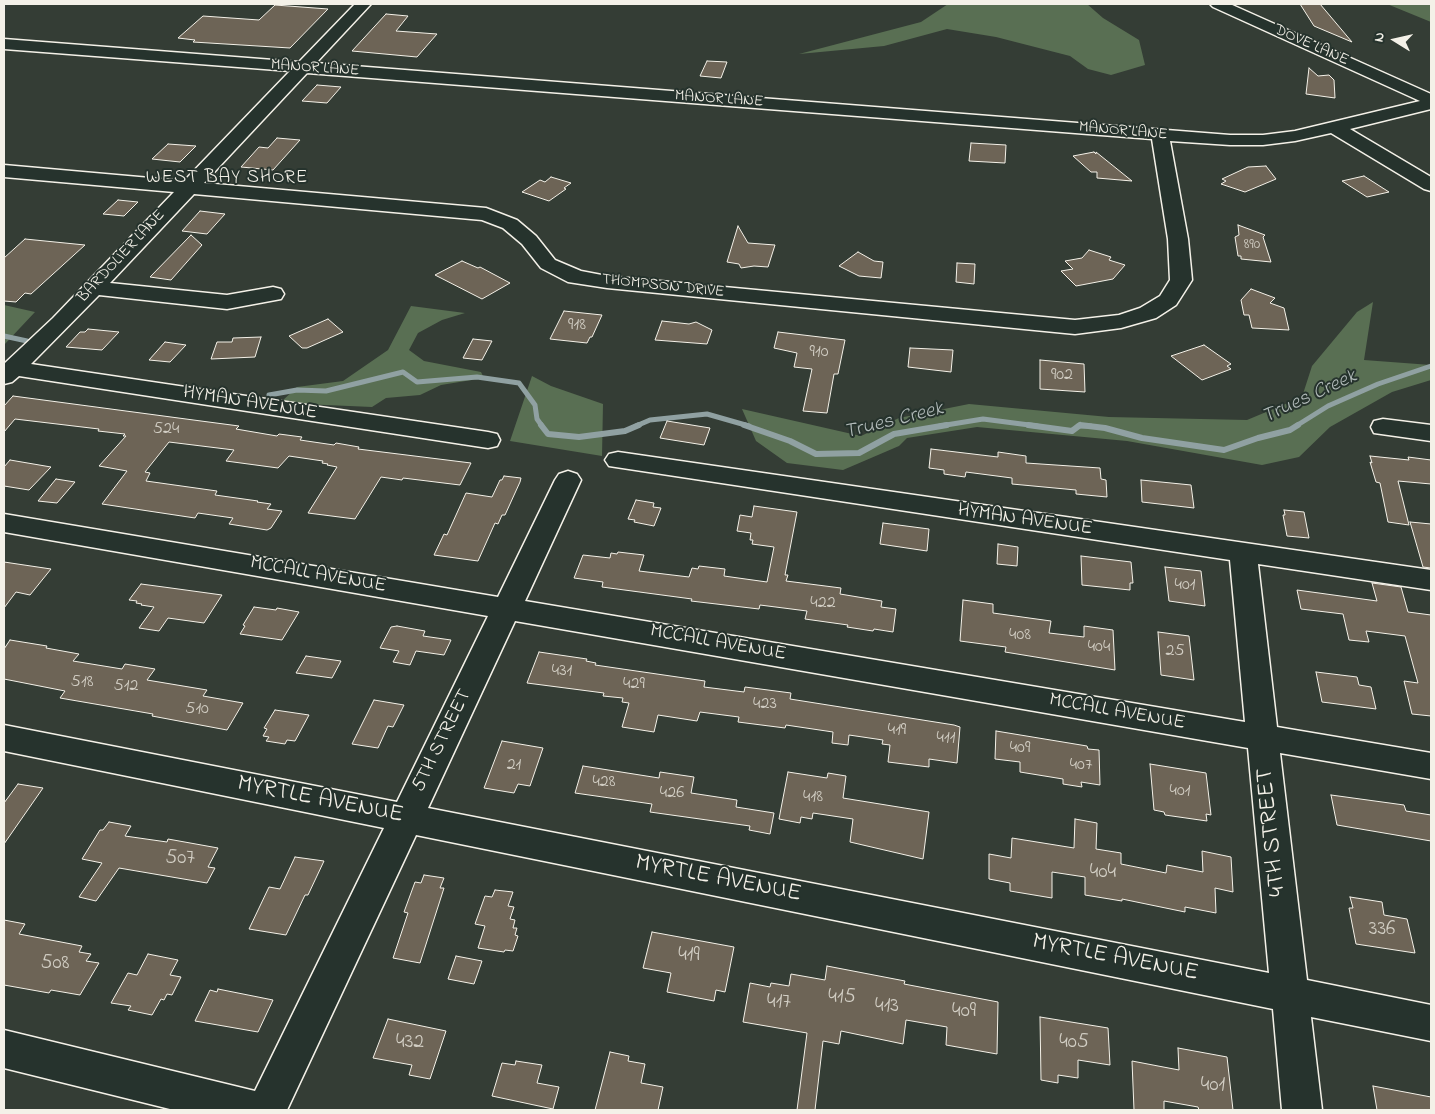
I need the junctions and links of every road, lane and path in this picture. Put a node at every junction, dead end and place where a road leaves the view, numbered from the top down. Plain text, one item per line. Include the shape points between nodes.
1 (362, 4) edge
2 (1218, 4) edge
3 (4, 44) edge
4 (301, 68) junction
5 (1431, 102) edge
6 (1336, 128) junction
7 (1160, 135) junction
8 (4, 171) edge
9 (1431, 185) edge
10 (187, 188) junction
11 (93, 288) junction
12 (274, 294) dead end
13 (8, 372) edge
14 (1384, 426) dead end
15 (1431, 433) edge
16 (488, 440) dead end
17 (618, 460) dead end
18 (568, 480) dead end
19 (4, 523) edge
20 (1243, 553) junction
21 (1431, 580) edge
22 (506, 608) junction
23 (4, 738) edge
24 (1263, 738) junction
25 (1431, 766) edge
26 (406, 818) junction
27 (1290, 994) junction
28 (1431, 1023) edge
29 (4, 1049) edge
30 (252, 1110) edge
31 (267, 1110) edge
32 (1302, 1110) edge

1 - 4 street, BARDOLIER LANE
2 - 5 street, DOVE LANE
3 - 4 street, MANOR LANE
4 - 7 street, MANOR LANE
4 - 10 street, BARDOLIER LANE
5 - 6 street, MANOR LANE
6 - 7 street, MANOR LANE via 1263,140
6 - 9 street
7 - 10 street, THOMPSON DRIVE via 1178,239 1181,280 1168,300 1148,313 1121,321 1075,327 576,277 548,264 529,240 510,224 486,214
8 - 10 street, THOMPSON DRIVE
10 - 11 street, BARDOLIER LANE
11 - 12 street via 227,302
11 - 13 street, BARDOLIER LANE
13 - 16 street, HYMAN AVENUE
14 - 15 street
17 - 20 street, HYMAN AVENUE
18 - 22 street, 5TH STREET
19 - 22 street, MCCALL AVENUE
20 - 21 street, HYMAN AVENUE
20 - 24 street, 4TH STREET
22 - 24 street, MCCALL AVENUE
22 - 26 street, 5TH STREET
23 - 26 street, MYRTLE AVENUE
24 - 25 street, MCCALL AVENUE
24 - 27 street, 4TH STREET
26 - 27 street, MYRTLE AVENUE
26 - 31 street, 5TH STREET
27 - 28 street, MYRTLE AVENUE
27 - 32 street, 4TH STREET
29 - 30 street

